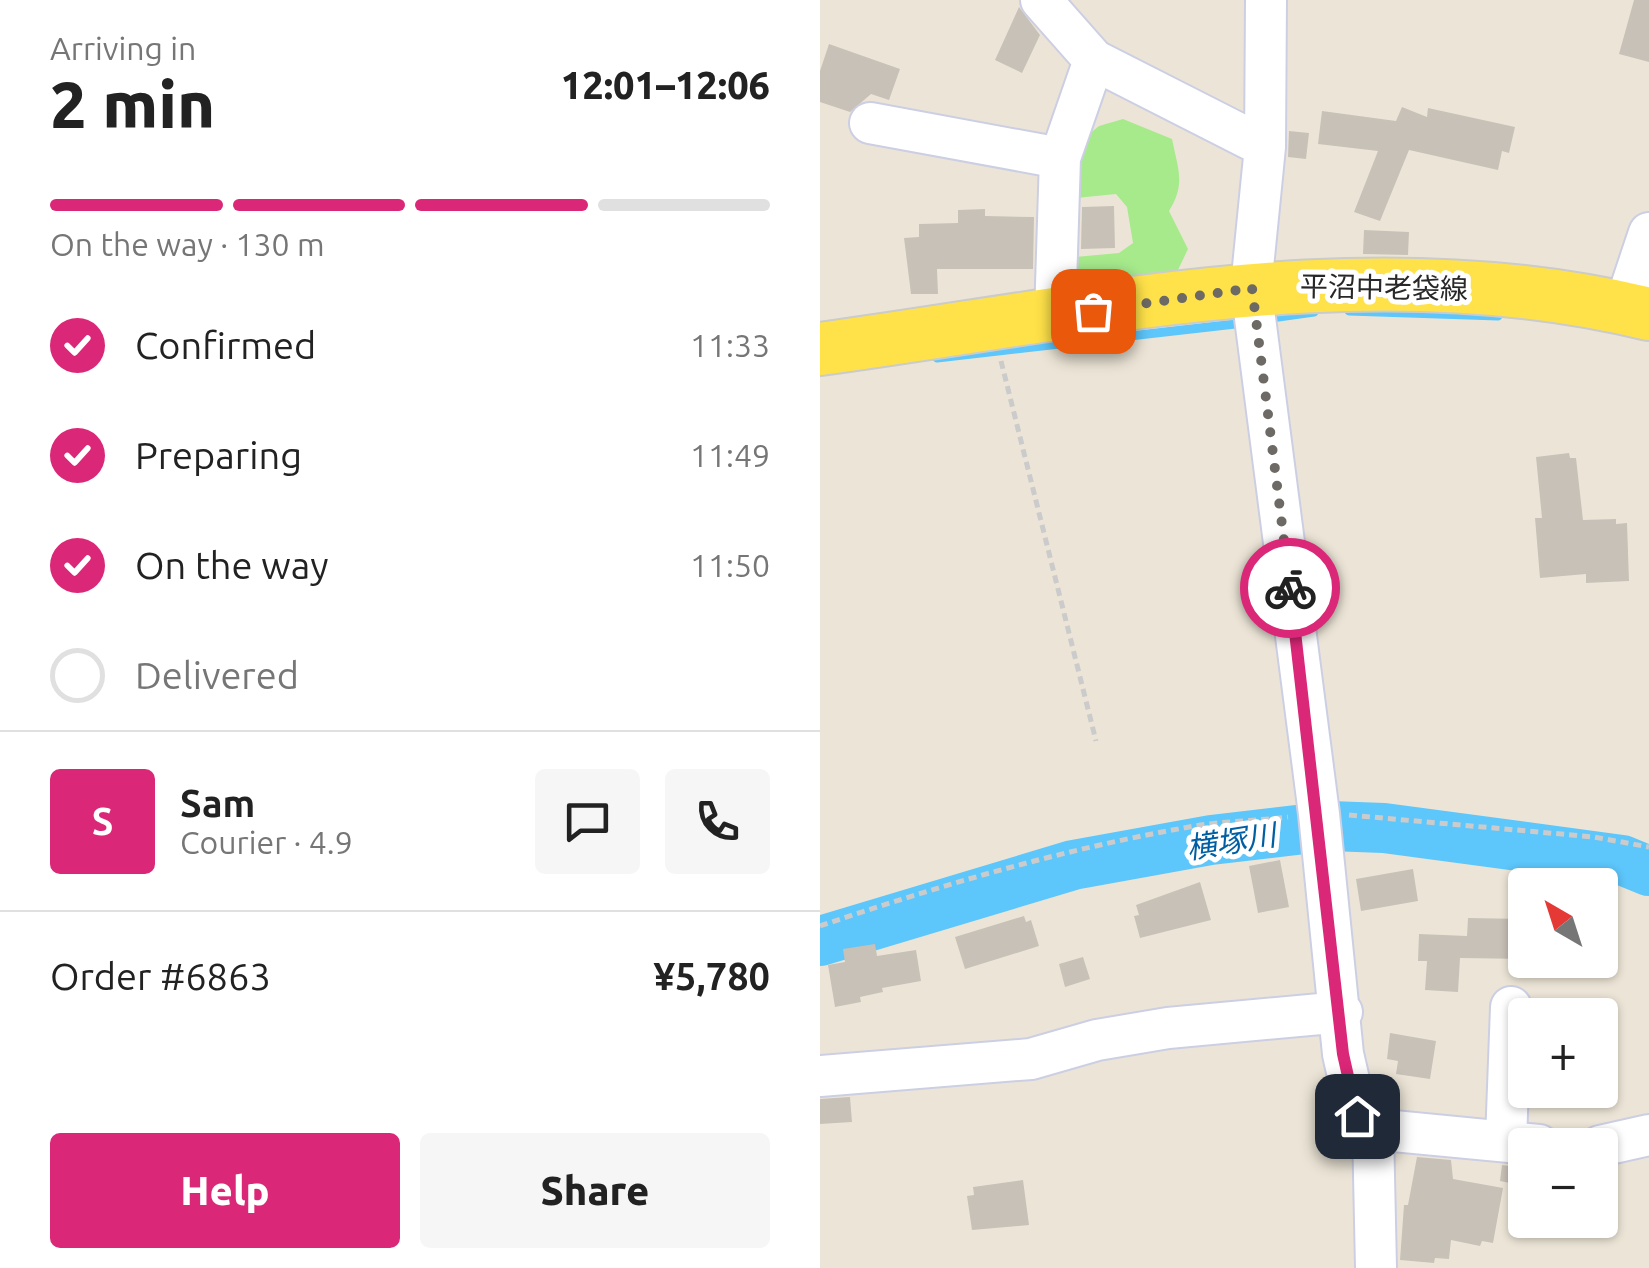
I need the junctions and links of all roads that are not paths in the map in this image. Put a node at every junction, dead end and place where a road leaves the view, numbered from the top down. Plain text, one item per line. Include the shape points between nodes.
1 (1041, 0) edge
2 (1266, 0) edge
3 (1094, 60) junction
4 (870, 122) dead end
5 (1264, 147) junction
6 (1060, 158) junction
7 (1649, 233) edge
8 (1252, 288) junction
9 (1636, 311) edge
10 (1055, 316) junction
11 (820, 350) edge
12 (1342, 1012) junction
13 (820, 1076) edge
14 (1373, 1129) junction
15 (1649, 1135) edge
16 (1508, 1141) edge
17 (1618, 1142) edge
18 (1376, 1268) edge

1 - 3 street
2 - 5 street
3 - 5 street
3 - 6 street
4 - 6 street
5 - 8 street
6 - 10 street
7 - 9 street
8 - 9 main road, 平沼中老袋線 via 1373,281 1546,292
8 - 10 main road, 平沼中老袋線
8 - 12 street
10 - 11 main road, 平沼中老袋線
12 - 13 street via 1168,1028 1030,1059
12 - 14 street via 1351,1098 1357,1116
14 - 16 street
14 - 18 street
15 - 17 street

